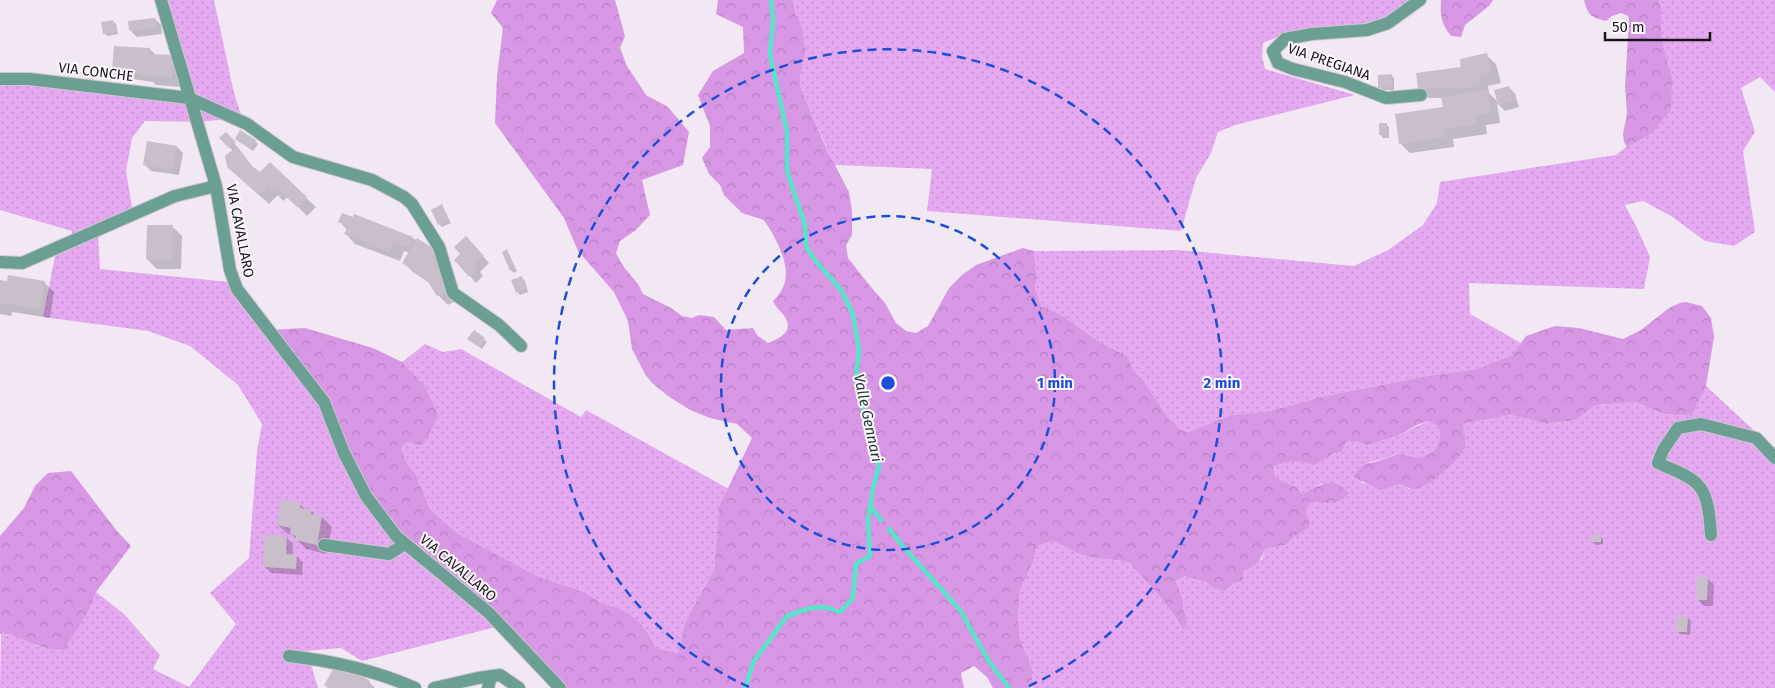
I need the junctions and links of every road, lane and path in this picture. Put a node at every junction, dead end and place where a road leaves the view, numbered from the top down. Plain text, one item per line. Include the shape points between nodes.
1 (160, 0) edge
2 (1420, 0) edge
3 (0, 79) edge
4 (1421, 95) dead end
5 (189, 98) junction
6 (216, 186) junction
7 (0, 262) edge
8 (521, 346) dead end
9 (1775, 458) edge
10 (1711, 535) dead end
11 (405, 544) junction
12 (324, 545) dead end
13 (289, 656) dead end
14 (489, 682) edge
15 (415, 688) edge
16 (434, 688) edge
17 (519, 688) edge
18 (560, 688) edge

1 - 5 street, VIA CAVALLARO
2 - 4 street, VIA PREGIANA via 1388,24 1367,30 1285,39 1273,51 1278,63 1345,82 1386,98
3 - 5 street, VIA CONCHE via 29,79
5 - 6 street, VIA CAVALLARO
5 - 8 street via 247,124 294,157 372,180 404,197 412,204 439,247 453,293 499,325
6 - 7 street via 175,196 22,263
6 - 11 street, VIA CAVALLARO via 230,270 237,289 324,402 344,453 366,496
9 - 10 street via 1756,438 1701,424 1678,428 1658,463 1700,486 1709,510
11 - 12 street via 390,554
11 - 18 street, VIA CAVALLARO via 489,613
13 - 15 street via 358,667
14 - 16 street
14 - 17 street via 500,674

